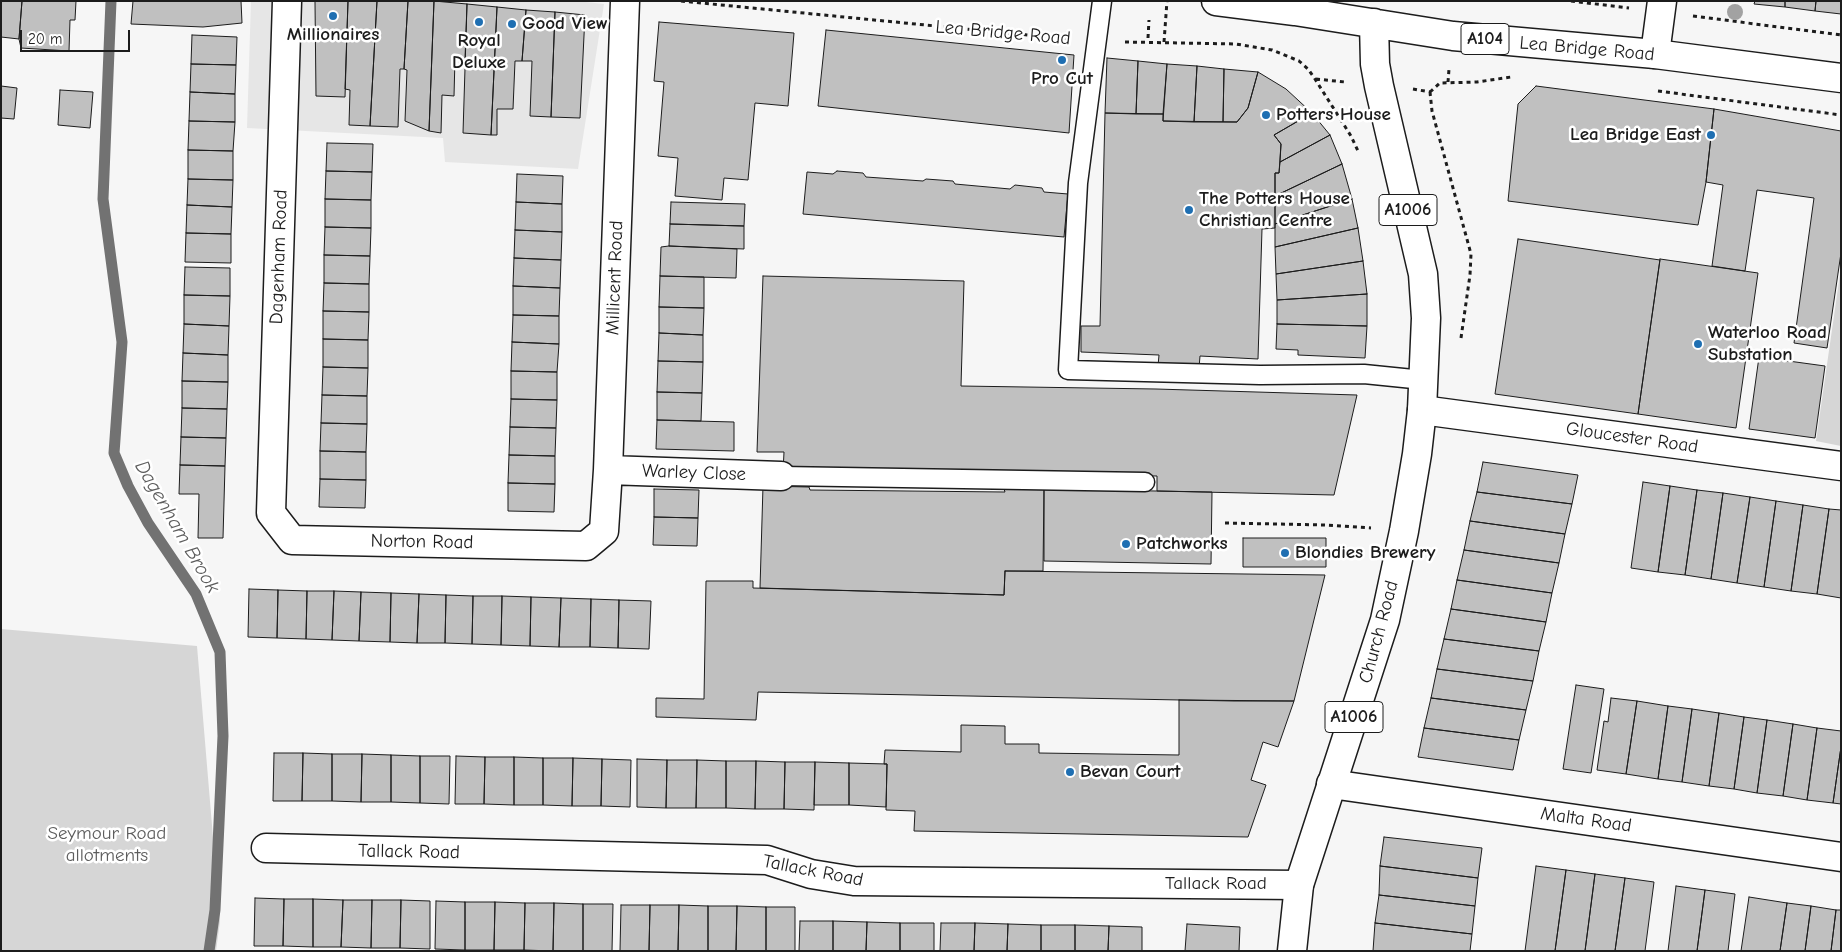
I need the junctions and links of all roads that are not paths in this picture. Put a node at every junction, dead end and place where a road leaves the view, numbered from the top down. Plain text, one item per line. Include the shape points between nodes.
1 (287, 1) edge
2 (625, 1) edge
3 (1102, 1) edge
4 (1230, 2) edge
5 (1661, 6) edge
6 (1374, 23) junction
7 (1655, 54) junction
8 (1841, 78) edge
9 (1422, 380) junction
10 (1422, 410) junction
11 (1841, 466) edge
12 (608, 470) junction
13 (781, 476) joint
14 (1145, 482) dead end
15 (271, 513) joint
16 (586, 546) joint
17 (1331, 784) junction
18 (266, 848) dead end
19 (1841, 857) edge
20 (1299, 885) junction
21 (1292, 951) edge

1 - 15 street, Dagenham Road
2 - 12 street, Millicent Road
3 - 9 lane via 1078,183 1068,370 1364,374
4 - 6 street, Lea Bridge Road / A104
5 - 7 street
6 - 7 street, Lea Bridge Road / A104 via 1453,36
6 - 9 street, Church Road / A1006 via 1375,64 1423,274 1426,318
7 - 8 street, Lea Bridge Road / A104
9 - 10 street, Church Road / A1006
10 - 11 street, Gloucester Road
10 - 17 street, Church Road / A1006 via 1404,531 1385,620
12 - 13 street, Warley Close
12 - 16 street, Millicent Road via 604,530
13 - 14 lane
15 - 16 street, Norton Road via 292,540
17 - 19 street, Malta Road
17 - 20 street, Church Road / A1006
18 - 20 street, Tallack Road via 767,860 811,874 854,881
20 - 21 street, Church Road / A1006

